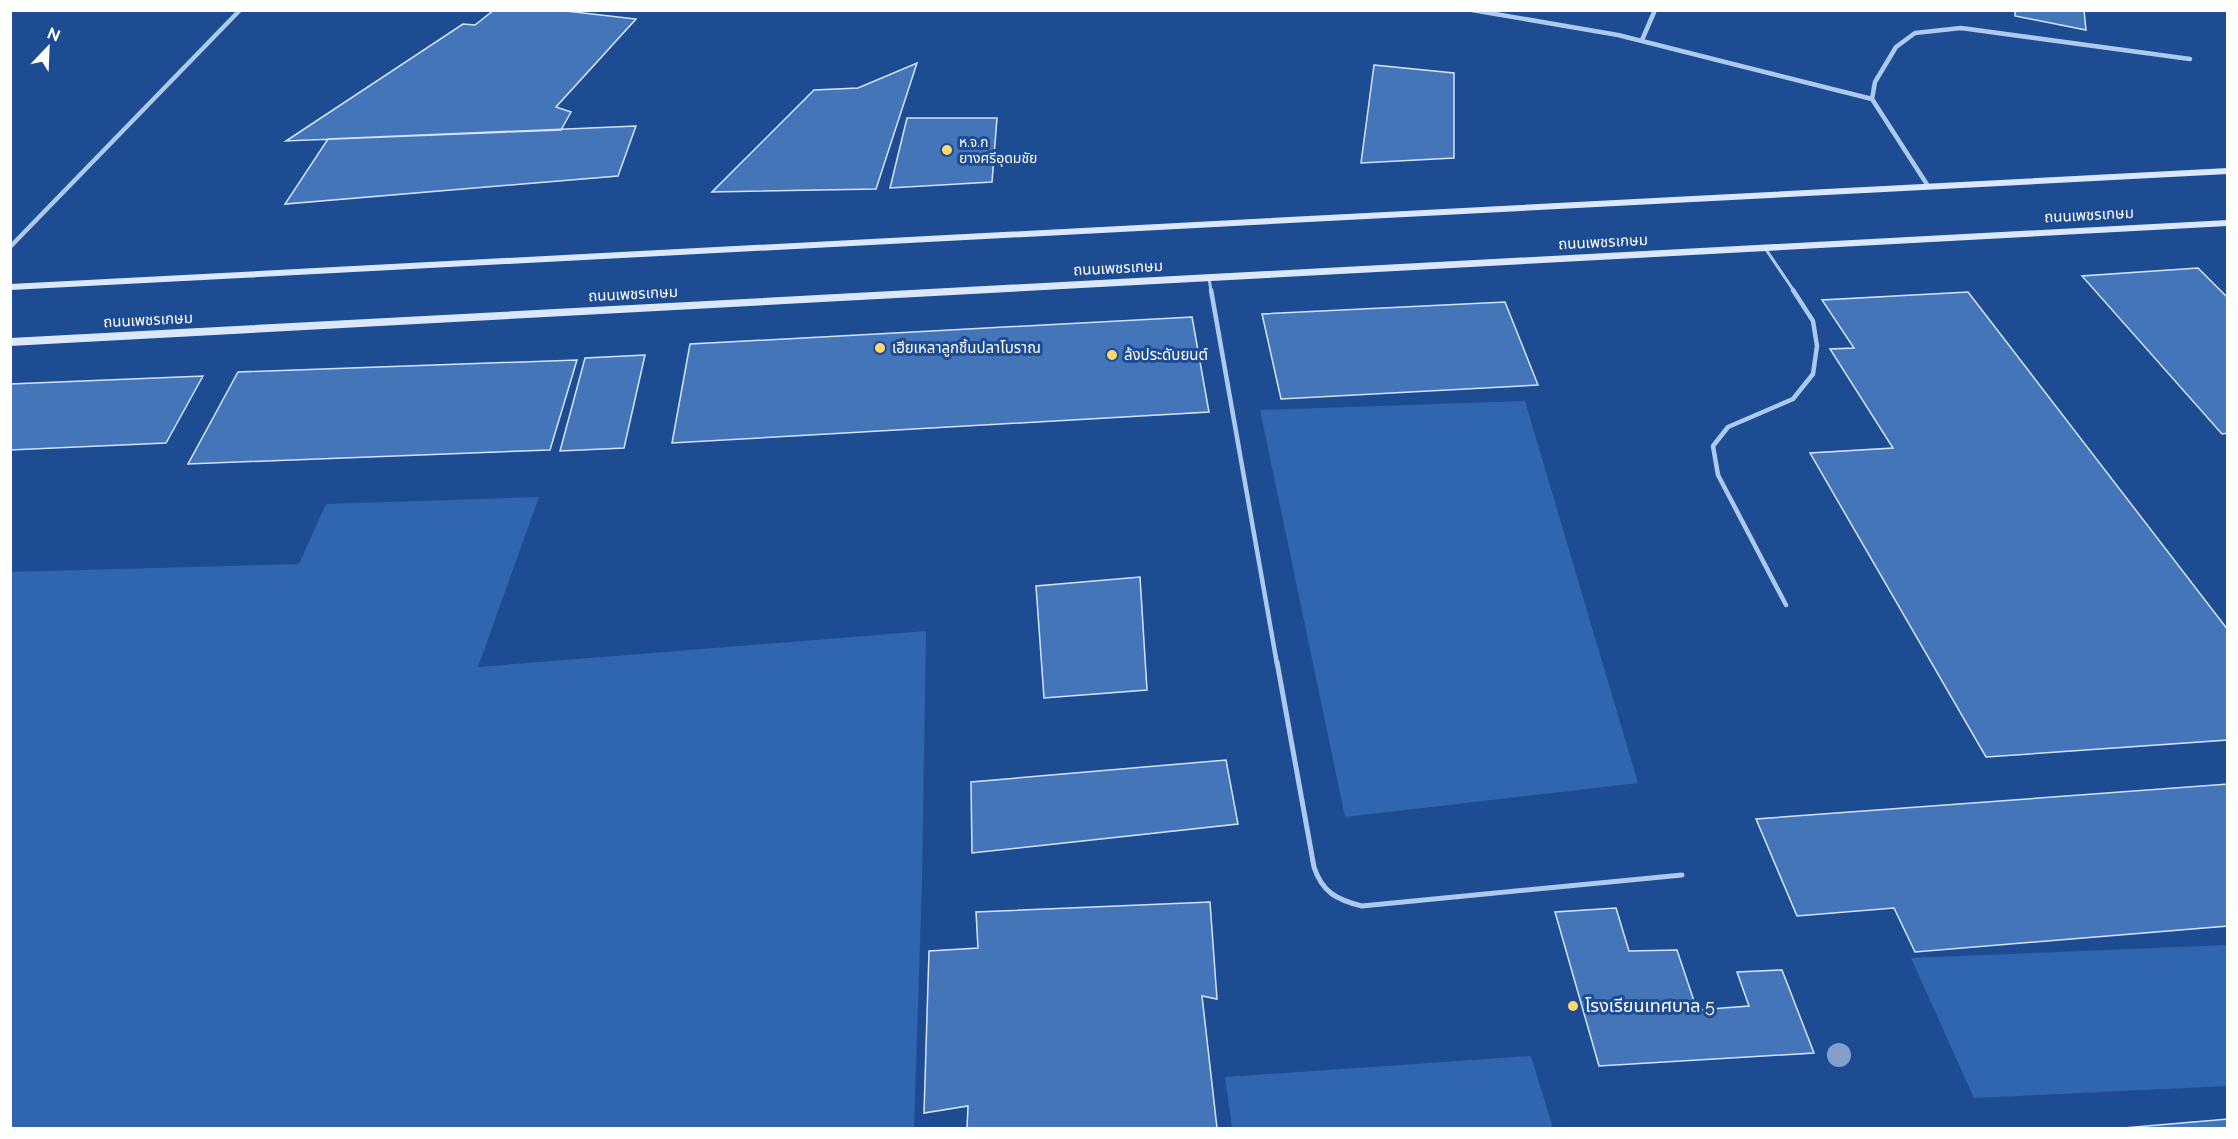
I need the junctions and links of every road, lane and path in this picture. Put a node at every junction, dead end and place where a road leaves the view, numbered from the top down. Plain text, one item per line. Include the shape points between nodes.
1 (240, 10) edge
2 (1472, 10) edge
3 (1655, 10) edge
4 (1642, 40) junction
5 (2190, 60) dead end
6 (1872, 99) junction
7 (2228, 171) edge
8 (1928, 186) junction
9 (2228, 223) edge
10 (10, 247) edge
11 (1765, 248) junction
12 (1209, 278) junction
13 (10, 287) edge
14 (10, 342) edge
15 (1786, 605) dead end
16 (1682, 875) dead end

1 - 10 street
2 - 4 street
3 - 4 street
4 - 6 street
5 - 6 street via 1961,28 1915,33 1896,47 1875,82
6 - 8 street
7 - 8 main road
8 - 13 main road
9 - 11 main road, ถนนเพชรเกษม
11 - 12 main road, ถนนเพชรเกษม
11 - 15 lane via 1813,321 1817,346 1813,374 1793,399 1728,427 1713,446 1718,475
12 - 14 main road, ถนนเพชรเกษม
12 - 16 lane via 1309,840 1315,870 1325,891 1341,903 1362,906

